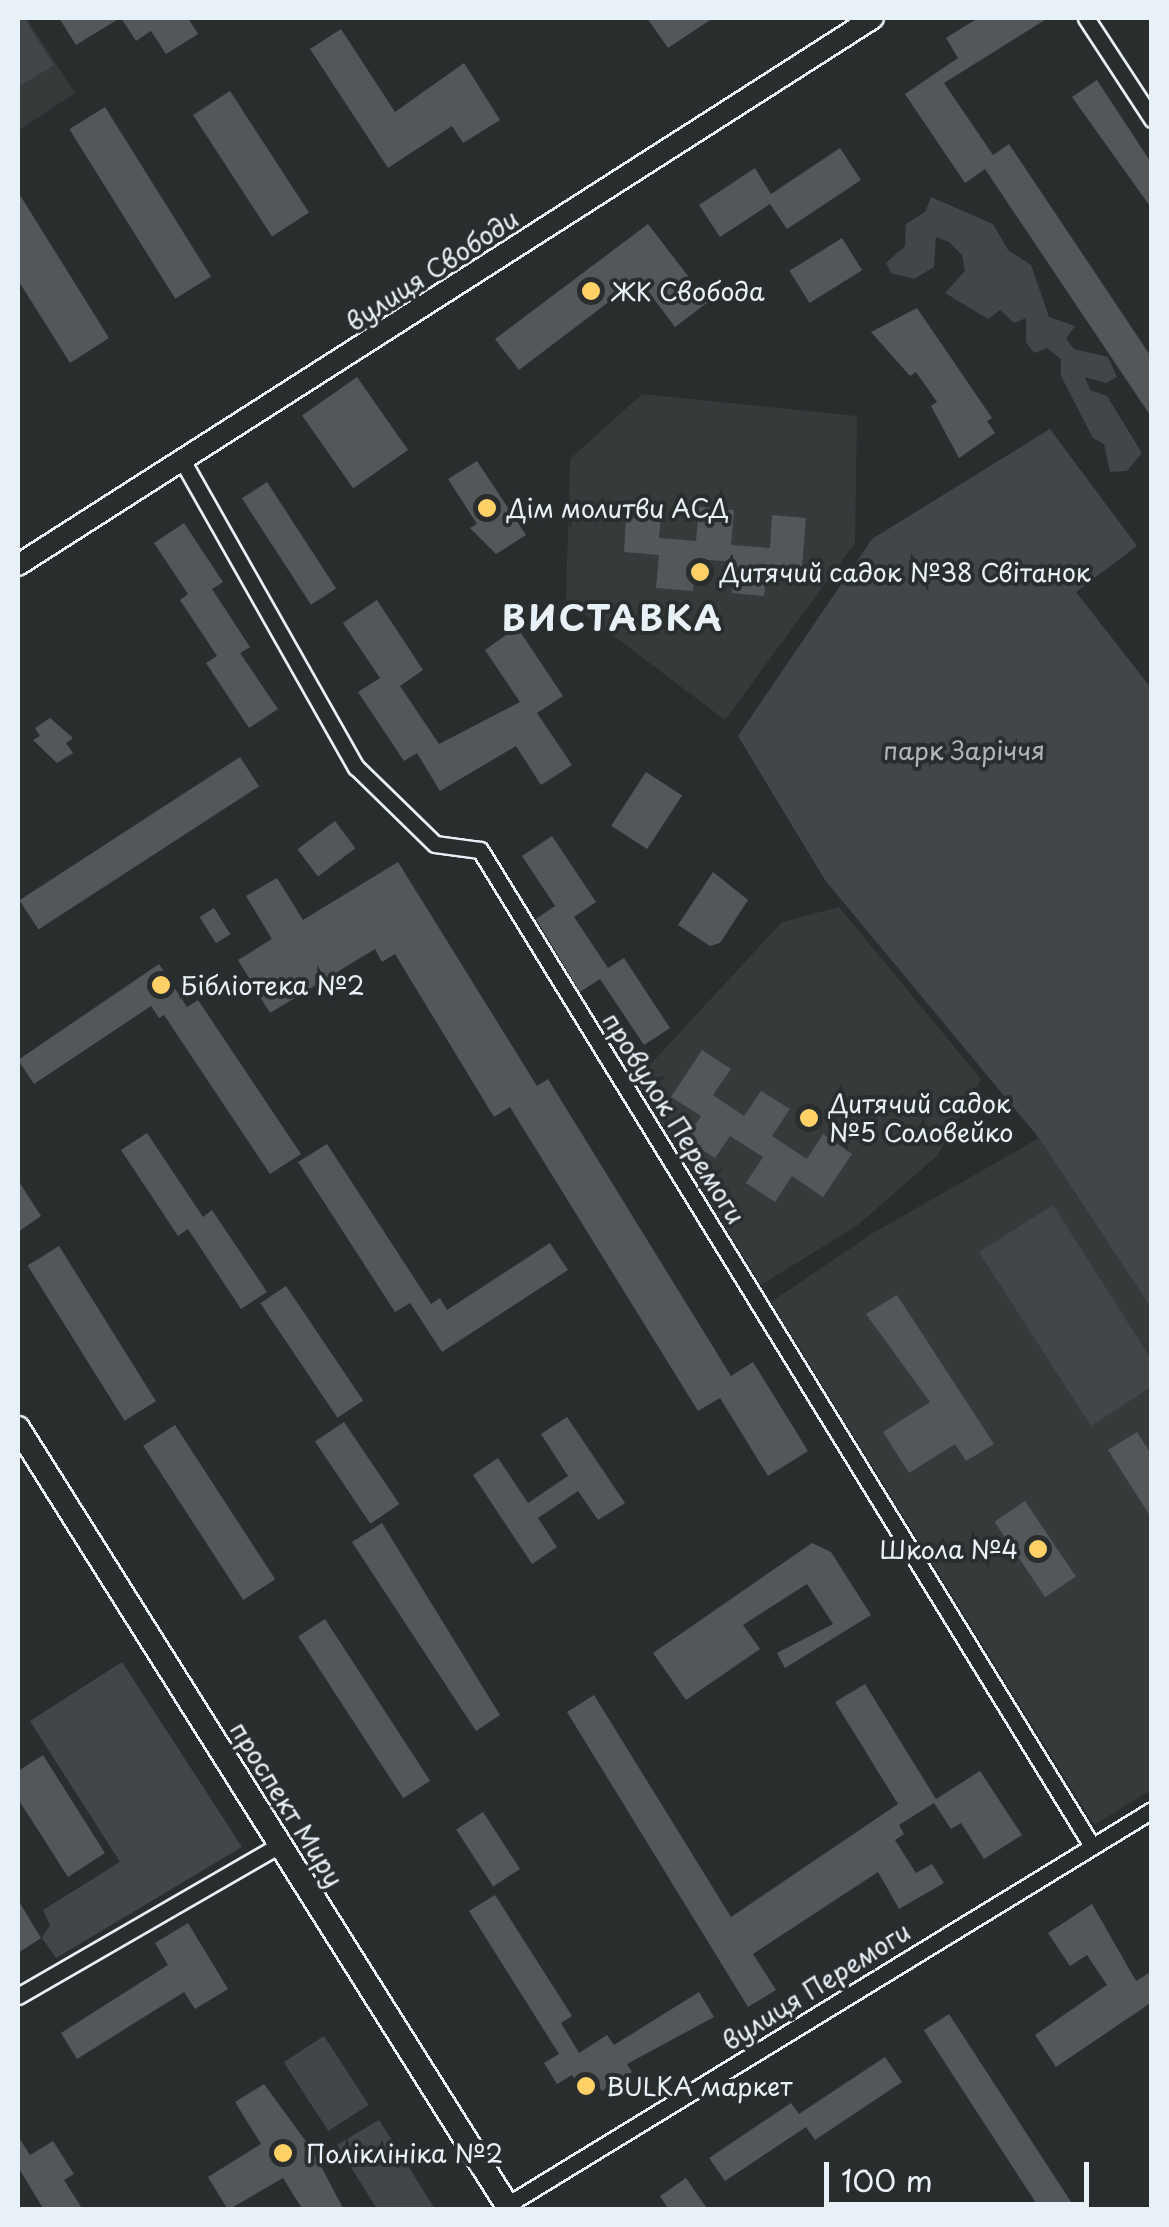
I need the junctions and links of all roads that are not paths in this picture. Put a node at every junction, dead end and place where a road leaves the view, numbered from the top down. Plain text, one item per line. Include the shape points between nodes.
1 (873, 18) edge
2 (1086, 18) edge
3 (848, 24) edge
4 (1152, 118) edge
5 (182, 460) junction
6 (23, 556) edge
7 (18, 1428) edge
8 (1152, 1810) edge
9 (280, 1845) junction
10 (1092, 1846) junction
11 (18, 1996) edge
12 (508, 2208) edge

1 - 3 main road, вулиця Свободи
2 - 4 street
3 - 5 main road, вулиця Свободи
3 - 6 main road, вулиця Свободи via 82,508 83,516
5 - 6 main road, вулиця Свободи
5 - 10 street, провулок Перемоги via 356,767 435,844 480,850
7 - 9 main road, проспект Миру
8 - 10 street, вулиця Перемоги
9 - 11 street
9 - 12 main road, проспект Миру
10 - 12 street, вулиця Перемоги

